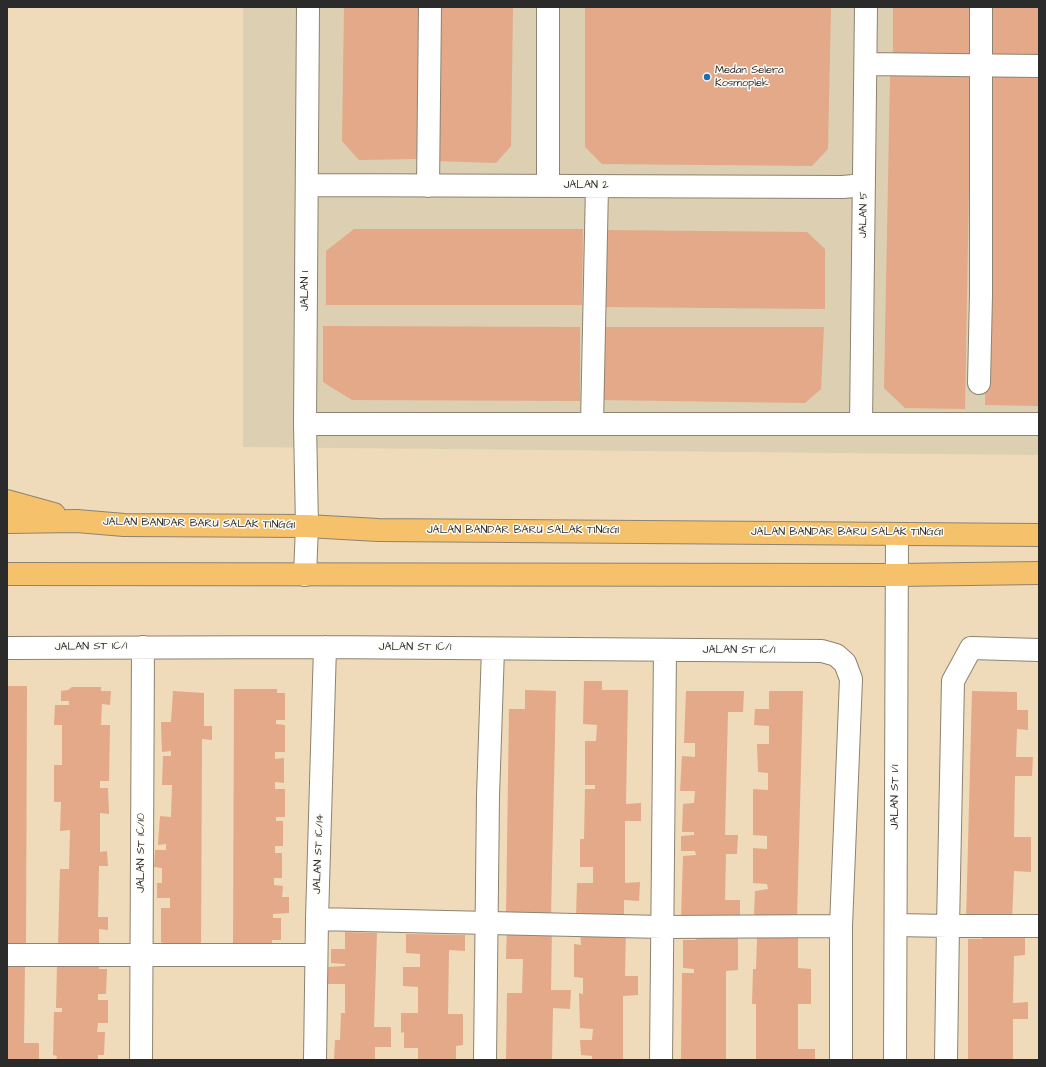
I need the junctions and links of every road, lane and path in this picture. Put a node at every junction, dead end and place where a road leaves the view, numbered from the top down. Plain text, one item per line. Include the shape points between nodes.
1 (308, 7) edge
2 (430, 7) edge
3 (548, 7) edge
4 (866, 7) edge
5 (981, 7) edge
6 (866, 64) junction
7 (982, 66) junction
8 (1039, 66) edge
9 (307, 185) junction
10 (864, 185) junction
11 (428, 186) junction
12 (548, 186) junction
13 (597, 186) junction
14 (979, 383) dead end
15 (305, 424) junction
16 (592, 424) junction
17 (861, 424) junction
18 (1039, 424) edge
19 (7, 501) edge
20 (77, 521) junction
21 (7, 522) edge
22 (307, 526) junction
23 (897, 534) junction
24 (1039, 535) edge
25 (1039, 573) edge
26 (7, 574) edge
27 (305, 575) junction
28 (897, 575) junction
29 (143, 647) junction
30 (325, 647) junction
31 (7, 648) edge
32 (493, 649) junction
33 (665, 650) junction
34 (1039, 650) edge
35 (317, 919) junction
36 (488, 923) junction
37 (896, 925) junction
38 (841, 926) junction
39 (948, 926) junction
40 (1039, 926) edge
41 (662, 927) junction
42 (7, 954) edge
43 (142, 955) junction
44 (316, 955) junction
45 (141, 1060) edge
46 (315, 1060) edge
47 (485, 1060) edge
48 (661, 1060) edge
49 (841, 1060) edge
50 (895, 1060) edge
51 (946, 1060) edge

1 - 9 street, JALAN 1
2 - 11 street
3 - 12 street
4 - 6 street, JALAN 5
5 - 7 street
6 - 7 street
6 - 10 street, JALAN 5
7 - 8 street
7 - 14 street
9 - 11 street, JALAN 2
9 - 15 street, JALAN 1
10 - 13 street, JALAN 2
10 - 17 street, JALAN 5
11 - 12 street, JALAN 2
12 - 13 street, JALAN 2
13 - 16 street
15 - 16 street
15 - 22 street, JALAN 1
16 - 17 street
17 - 18 street
19 - 20 main road
20 - 21 main road, JALAN BANDAR BARU SALAK TINGGI
20 - 22 main road, JALAN BANDAR BARU SALAK TINGGI via 124,525
22 - 23 main road, JALAN BANDAR BARU SALAK TINGGI via 378,530
22 - 27 street, JALAN 1
23 - 24 main road, JALAN BANDAR BARU SALAK TINGGI
23 - 28 street, JALAN ST 1/1
25 - 28 main road
26 - 27 main road
27 - 28 main road
28 - 37 street, JALAN ST 1/1
29 - 30 street, JALAN ST 1C/1
29 - 31 street, JALAN ST 1C/1
29 - 43 street, JALAN ST 1C/10
30 - 32 street, JALAN ST 1C/1
30 - 35 street, JALAN ST 1C/14
32 - 33 street, JALAN ST 1C/1
32 - 36 street via 488,796
33 - 38 street, JALAN ST 1C/1 via 822,651 836,655 845,663 851,679
33 - 41 street
34 - 39 street via 971,648 953,681
35 - 36 street
35 - 44 street, JALAN ST 1C/14
36 - 41 street
36 - 47 street
37 - 39 street
37 - 50 street, JALAN ST 1/1
38 - 41 street
38 - 49 street
39 - 40 street
39 - 51 street
41 - 48 street
42 - 43 street
43 - 44 street
43 - 45 street, JALAN ST 1C/10
44 - 46 street, JALAN ST 1C/14

